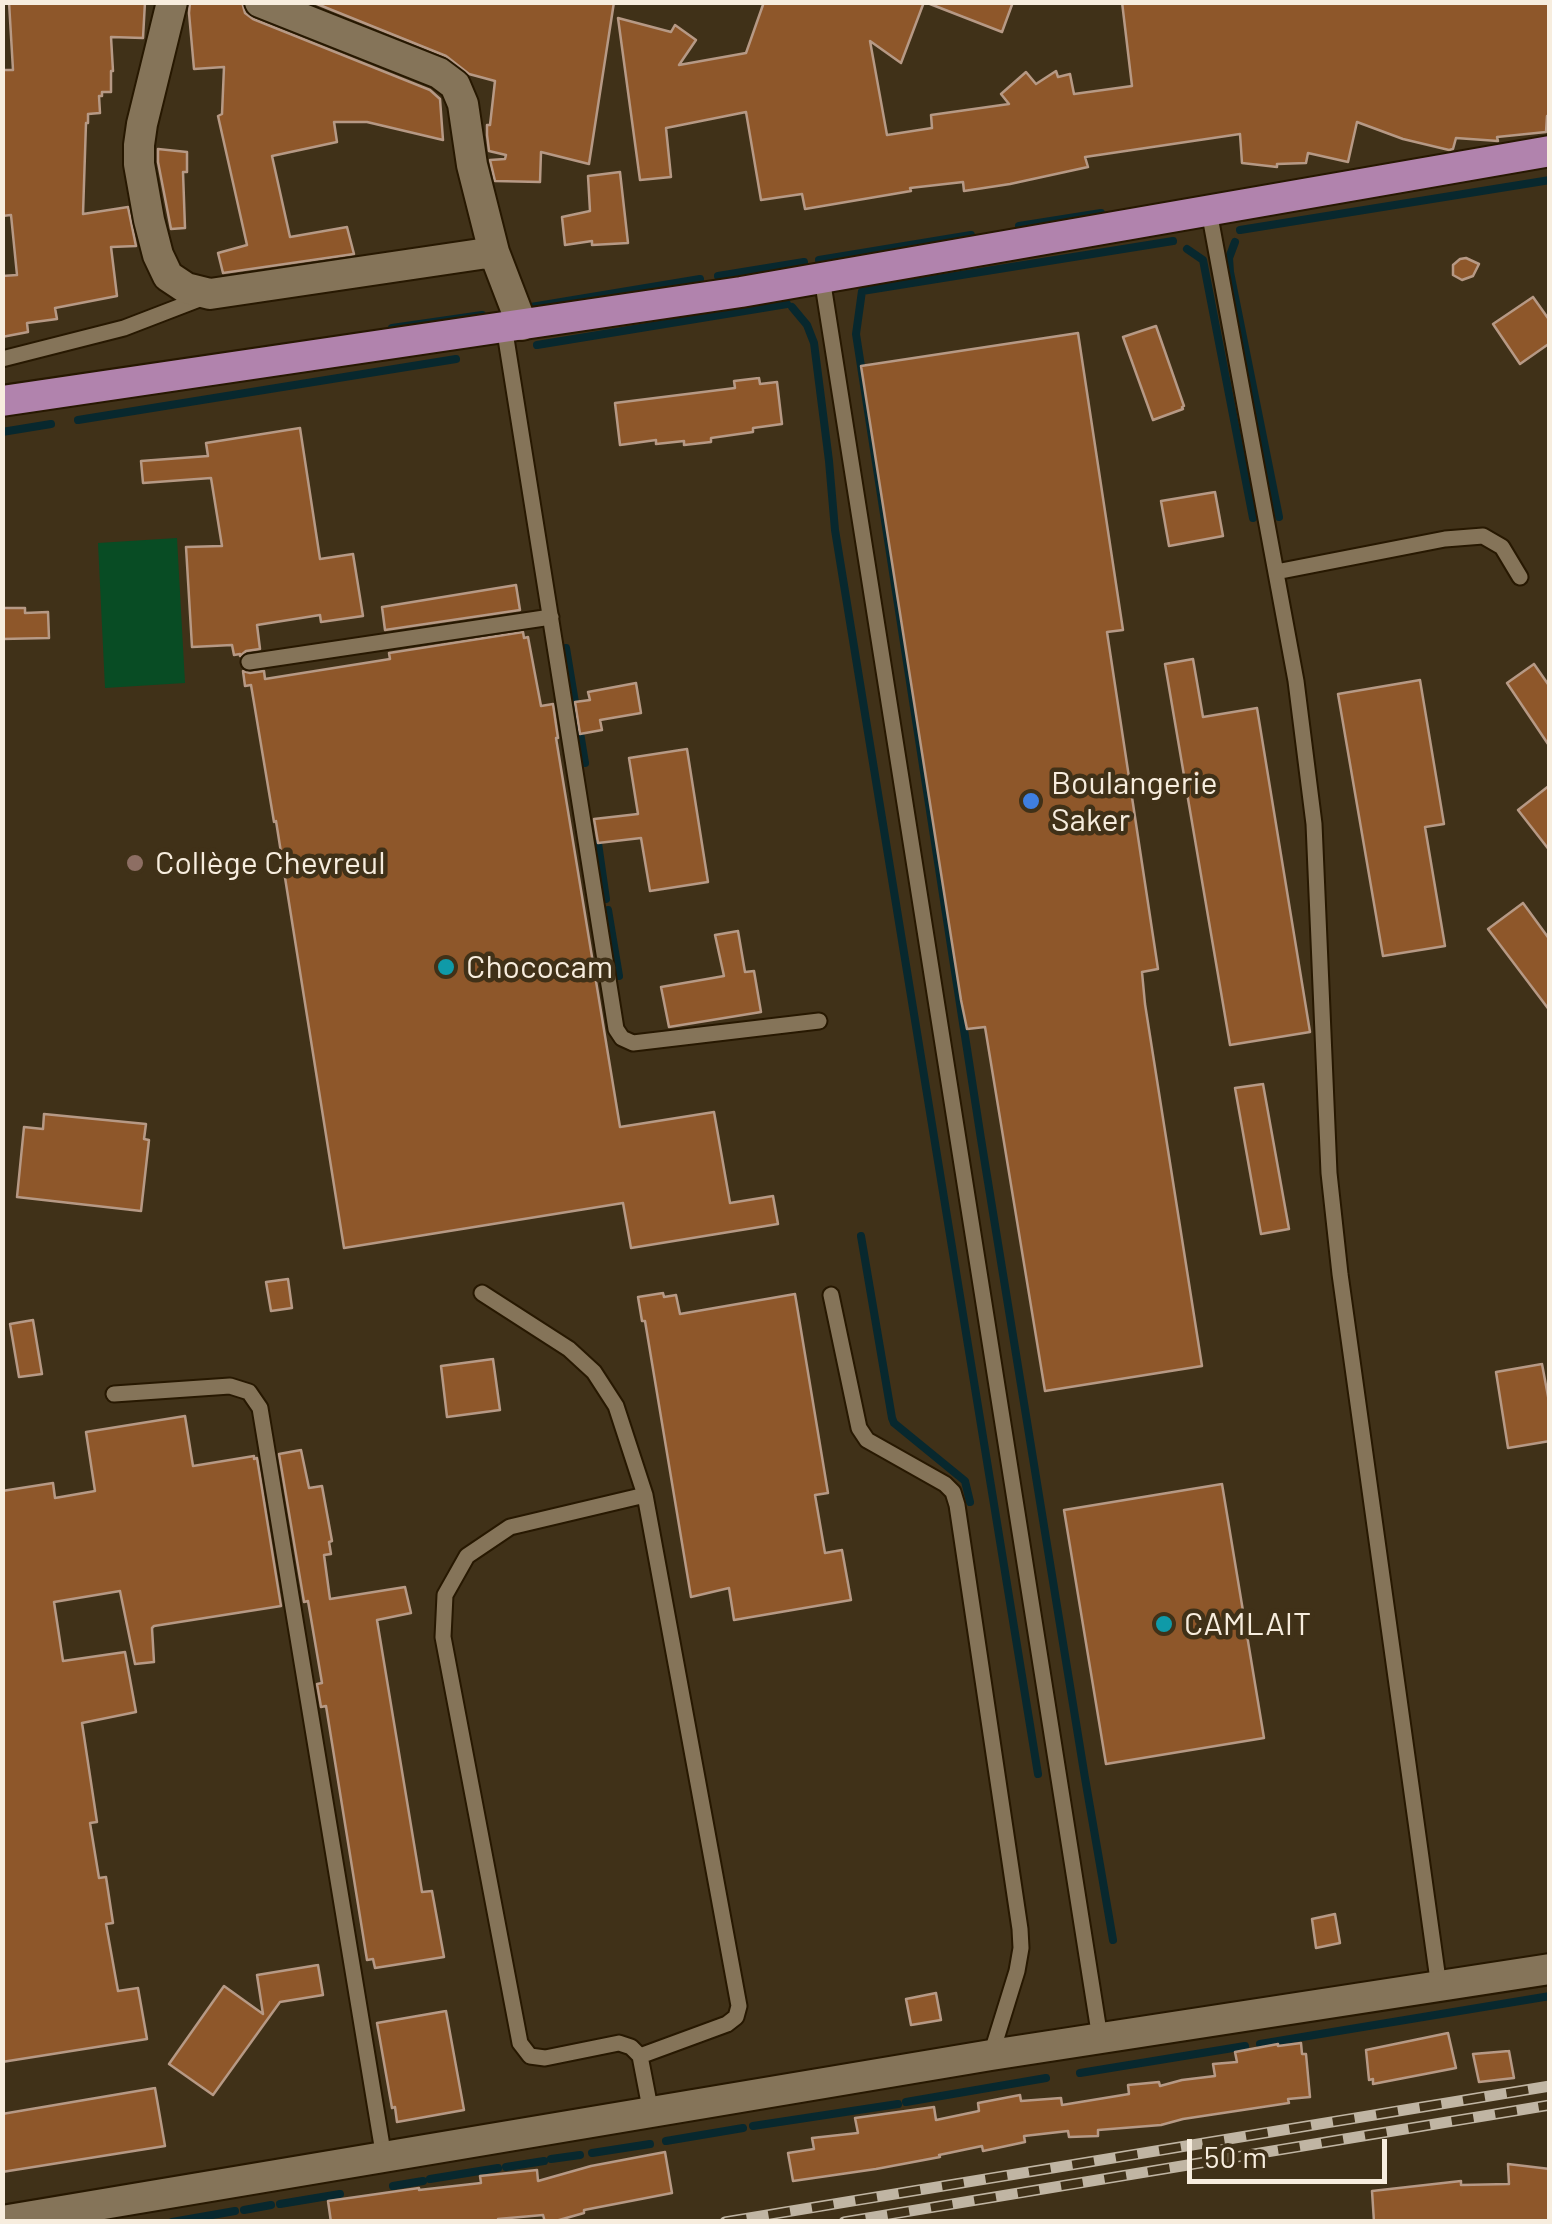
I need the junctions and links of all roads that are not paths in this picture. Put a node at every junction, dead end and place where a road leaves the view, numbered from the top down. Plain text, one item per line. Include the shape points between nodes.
1 (172, 2) edge
2 (260, 2) edge
3 (1550, 152) edge
4 (1210, 211) junction
5 (499, 265) junction
6 (822, 278) junction
7 (210, 294) junction
8 (515, 321) junction
9 (2, 359) edge
10 (2, 400) edge
11 (1276, 572) junction
12 (1520, 578) dead end
13 (550, 617) junction
14 (249, 662) dead end
15 (819, 1020) dead end
16 (482, 1293) dead end
17 (830, 1294) dead end
18 (114, 1394) dead end
19 (645, 1495) junction
20 (1550, 1969) edge
21 (1438, 1987) junction
22 (1100, 2038) junction
23 (991, 2054) junction
24 (640, 2056) junction
25 (652, 2113) junction
26 (384, 2158) junction
27 (2, 2221) edge

1 - 7 street via 142,124 139,164 168,276
2 - 5 street via 439,73 455,86
3 - 4 main road
4 - 6 main road
4 - 11 lane
5 - 7 street
5 - 8 street
6 - 8 main road
6 - 22 lane
7 - 9 lane via 124,328
8 - 10 main road
8 - 13 lane
11 - 12 lane via 1483,536 1502,548
11 - 21 lane via 1314,824 1325,1114 1338,1257
13 - 14 lane
13 - 15 lane via 622,1038 633,1043
16 - 19 lane via 594,1372 616,1406
17 - 23 lane via 859,1428 867,1440 945,1484 957,1505 1020,1928 1016,1971
18 - 26 lane via 230,1386 249,1392 260,1408
19 - 24 lane via 739,2006 726,2024
19 - 24 lane via 510,1527 468,1556 444,1595 443,1637 520,2043 530,2056 545,2058 619,2043
20 - 21 street
21 - 22 street
22 - 23 street
23 - 25 street
24 - 25 lane
25 - 26 street
26 - 27 street

